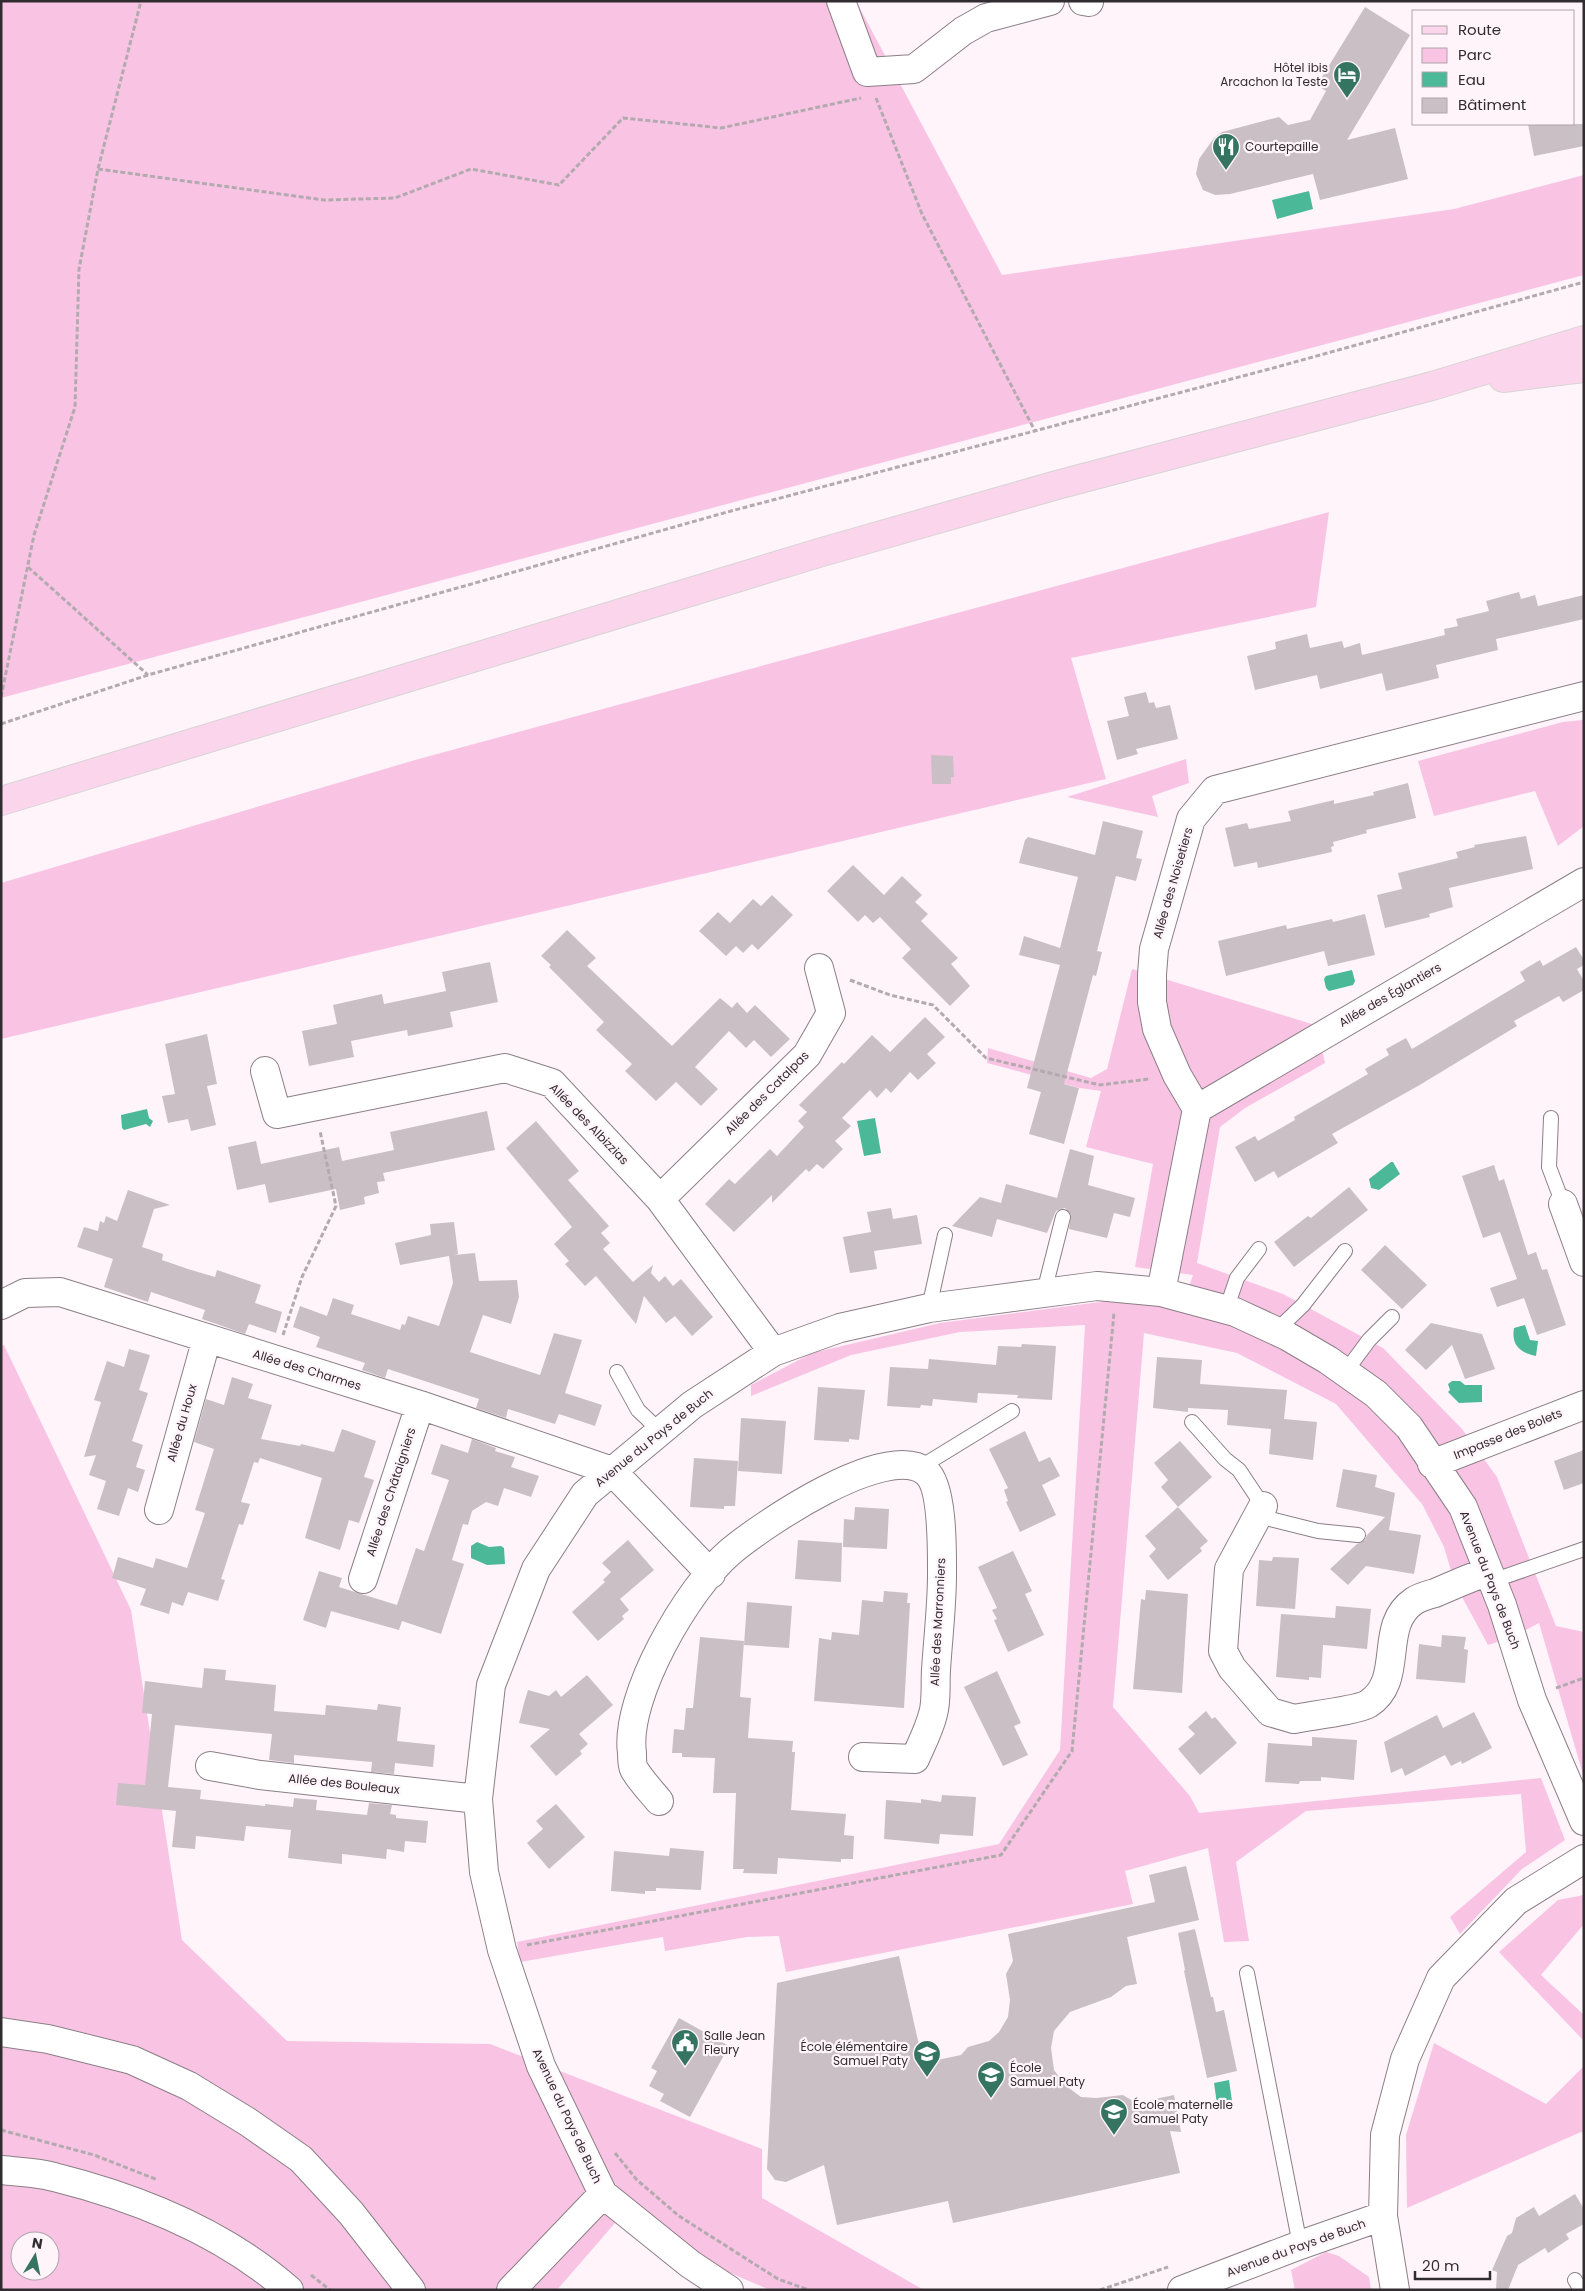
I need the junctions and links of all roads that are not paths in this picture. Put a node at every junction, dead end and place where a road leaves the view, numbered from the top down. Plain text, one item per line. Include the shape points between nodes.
1 (841, 1) edge
2 (1050, 1) edge
3 (1584, 340) edge
4 (1584, 368) edge
5 (1432, 386) junction
6 (1584, 696) edge
7 (1, 801) edge
8 (1584, 882) edge
9 (819, 968) road end
10 (265, 1071) dead end
11 (1197, 1109) junction
12 (1551, 1118) dead end
13 (660, 1199) junction
14 (1563, 1204) joint
15 (1063, 1217) dead end
16 (945, 1235) dead end
17 (1259, 1249) dead end
18 (1345, 1251) dead end
19 (1584, 1262) edge
20 (1044, 1292) junction
21 (1161, 1292) junction
22 (1, 1305) edge
23 (929, 1308) junction
24 (1226, 1310) junction
25 (1392, 1317) dead end
26 (1276, 1331) junction
27 (206, 1338) junction
28 (773, 1352) junction
29 (1346, 1371) junction
30 (617, 1372) dead end
31 (420, 1405) junction
32 (1584, 1405) edge
33 (1012, 1410) dead end
34 (1192, 1422) dead end
35 (660, 1430) junction
36 (1432, 1464) junction
37 (919, 1468) junction
38 (612, 1471) junction
39 (159, 1510) dead end
40 (1260, 1511) junction
41 (1358, 1535) dead end
42 (1584, 1548) edge
43 (711, 1574) junction
44 (1490, 1576) junction
45 (363, 1579) dead end
46 (863, 1757) dead end
47 (210, 1766) dead end
48 (478, 1799) junction
49 (659, 1801) dead end
50 (1584, 1821) edge
51 (1584, 1859) edge
52 (1247, 1973) dead end
53 (1, 2032) edge
54 (1, 2170) edge
55 (603, 2194) junction
56 (1383, 2216) junction
57 (1300, 2245) junction
58 (288, 2290) edge
59 (411, 2290) edge
60 (511, 2290) edge
61 (729, 2290) edge
62 (1182, 2290) edge
63 (1395, 2290) edge

1 - 2 street via 871,83 914,69 963,30 986,18
3 - 5 main road
4 - 5 main road
5 - 7 main road via 1057,485 822,552
6 - 11 street, Allée des Noisetiers via 1215,790 1191,818 1154,949 1152,974 1157,1028 1177,1075
8 - 11 street, Allée des Églantiers
9 - 13 street, Allée des Catalpas via 831,1013 807,1055
10 - 13 street, Allée des Albizzias via 277,1114 505,1068 552,1082
11 - 21 street
12 - 14 lane via 1549,1167
13 - 28 street, Allée des Albizzias
14 - 19 street
15 - 20 lane
16 - 23 lane
17 - 24 lane via 1237,1278
18 - 26 lane via 1303,1304
20 - 21 street, Avenue du Pays de Buch via 1097,1286
20 - 23 street, Avenue du Pays de Buch
21 - 24 street, Avenue du Pays de Buch
22 - 27 street, Allée des Charmes via 25,1294 60,1292
23 - 28 street, Avenue du Pays de Buch via 840,1328
24 - 26 street, Avenue du Pays de Buch
25 - 29 lane via 1369,1340
26 - 29 street, Avenue du Pays de Buch
27 - 31 street, Allée des Charmes
27 - 39 street, Allée du Houx
28 - 35 street, Avenue du Pays de Buch
29 - 36 street, Avenue du Pays de Buch via 1376,1394 1409,1427
30 - 35 lane via 638,1410
31 - 38 street, Allée des Charmes
31 - 45 street, Allée des Châtaigniers
32 - 36 street, Impasse des Bolets
33 - 37 lane
34 - 40 lane via 1239,1470
35 - 38 street, Avenue du Pays de Buch
36 - 44 street, Avenue du Pays de Buch via 1463,1508
37 - 43 street via 913,1465 894,1466 870,1471 821,1491 729,1553
37 - 46 street, Allée des Marronniers via 928,1473 937,1491 942,1563 933,1713 915,1759
38 - 43 street
38 - 48 street, Avenue du Pays de Buch via 585,1494 536,1568 491,1684
40 - 41 lane via 1318,1531
40 - 44 street via 1229,1569 1223,1651 1232,1668 1270,1712 1282,1717 1294,1719 1366,1705 1379,1696 1386,1684 1391,1669 1394,1628 1413,1602
42 - 44 lane
43 - 49 street via 691,1597 670,1630 637,1707 630,1740 634,1768
44 - 50 street, Avenue du Pays de Buch via 1532,1700
47 - 48 street, Allée des Bouleaux via 260,1775
48 - 55 street, Avenue du Pays de Buch via 484,1872 502,1950 538,2060
51 - 56 street via 1516,1901 1441,1978 1405,2059 1385,2135
52 - 57 lane
53 - 59 street via 48,2039 132,2060 189,2086 248,2122 301,2159 351,2212
54 - 58 street via 52,2176 132,2200 173,2217 216,2239
55 - 60 street
55 - 61 street, Avenue du Pays de Buch via 690,2264
56 - 57 street, Avenue du Pays de Buch
56 - 63 street
57 - 62 street, Avenue du Pays de Buch

